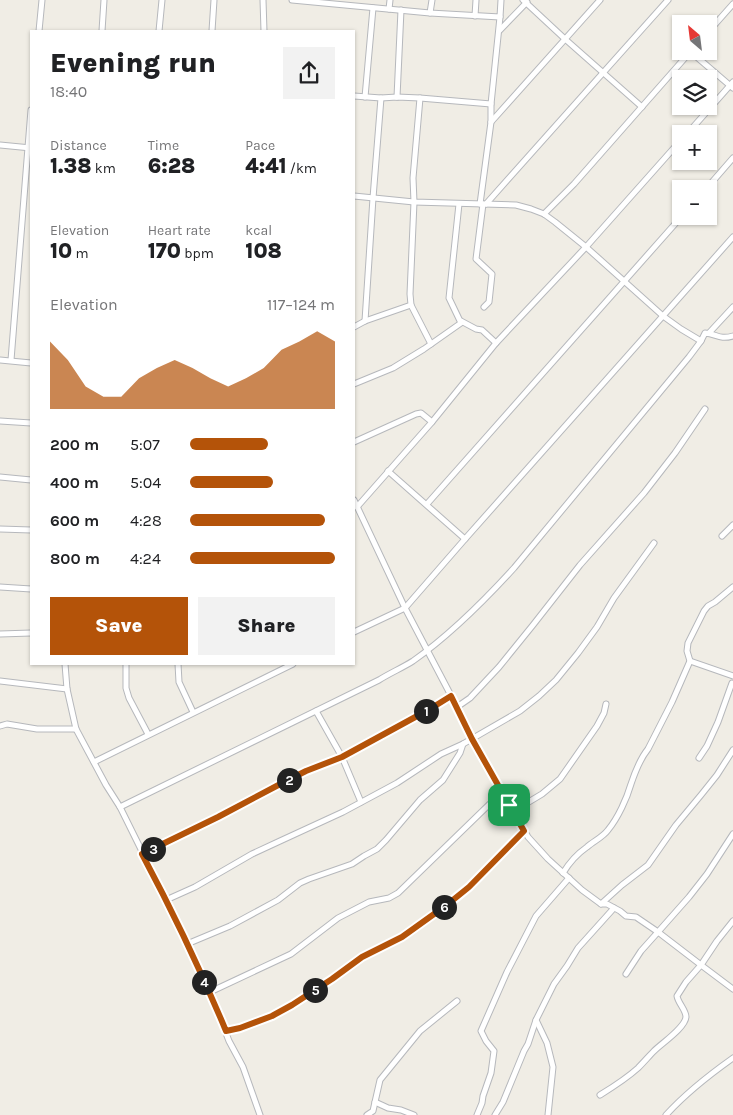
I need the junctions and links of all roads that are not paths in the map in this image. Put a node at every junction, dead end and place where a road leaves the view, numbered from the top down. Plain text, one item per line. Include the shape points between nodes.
1 (42, 0) edge
2 (104, 0) edge
3 (162, 0) edge
4 (214, 0) edge
5 (263, 0) edge
6 (292, 0) edge
7 (390, 0) edge
8 (432, 0) edge
9 (476, 0) edge
10 (501, 0) edge
11 (600, 0) edge
12 (668, 0) edge
13 (306, 1) edge
14 (526, 1) edge
15 (349, 3) edge
16 (733, 4) edge
17 (373, 8) junction
18 (389, 9) junction
19 (401, 10) junction
20 (430, 14) junction
21 (475, 16) junction
22 (500, 17) junction
23 (718, 21) edge
24 (39, 30) edge
25 (102, 30) edge
26 (159, 30) edge
27 (212, 30) edge
28 (264, 30) edge
29 (499, 30) junction
30 (565, 39) junction
31 (683, 60) edge
32 (702, 60) edge
33 (602, 73) junction
34 (732, 85) edge
35 (355, 96) edge
36 (365, 97) junction
37 (397, 97) junction
38 (381, 98) junction
39 (420, 98) junction
40 (491, 104) junction
41 (642, 107) junction
42 (491, 122) junction
43 (695, 125) edge
44 (30, 129) edge
45 (0, 145) edge
46 (29, 148) edge
47 (672, 150) edge
48 (733, 158) edge
49 (714, 180) edge
50 (355, 196) edge
51 (373, 198) junction
52 (414, 202) junction
53 (459, 204) junction
54 (483, 204) junction
55 (544, 214) junction
56 (674, 225) edge
57 (733, 237) edge
58 (586, 247) junction
59 (625, 281) junction
60 (411, 305) junction
61 (484, 307) dead end
62 (733, 307) edge
63 (663, 316) junction
64 (461, 321) junction
65 (365, 322) junction
66 (355, 327) edge
67 (709, 333) junction
68 (733, 336) edge
69 (701, 341) junction
70 (496, 343) junction
71 (430, 344) junction
72 (0, 360) edge
73 (11, 360) junction
74 (30, 363) edge
75 (355, 384) edge
76 (705, 409) dead end
77 (0, 421) edge
78 (432, 422) junction
79 (30, 423) edge
80 (355, 442) edge
81 (388, 470) junction
82 (0, 477) edge
83 (30, 480) edge
84 (355, 502) edge
85 (427, 504) junction
86 (357, 506) junction
87 (733, 525) edge
88 (0, 529) edge
89 (30, 530) edge
90 (722, 536) dead end
91 (465, 539) junction
92 (654, 543) dead end
93 (0, 587) edge
94 (733, 587) edge
95 (30, 589) edge
96 (405, 608) junction
97 (355, 632) edge
98 (30, 633) edge
99 (0, 634) edge
100 (427, 650) junction
101 (690, 661) junction
102 (65, 665) edge
103 (126, 665) edge
104 (178, 665) edge
105 (291, 665) edge
106 (733, 676) edge
107 (0, 681) edge
108 (733, 682) edge
109 (67, 689) junction
110 (451, 696) junction
111 (606, 704) dead end
112 (457, 707) junction
113 (316, 711) junction
114 (193, 712) junction
115 (0, 726) edge
116 (76, 729) junction
117 (148, 734) junction
118 (472, 739) junction
119 (462, 744) junction
120 (733, 750) edge
121 (342, 757) junction
122 (699, 758) dead end
123 (94, 762) junction
124 (502, 792) junction
125 (361, 802) junction
126 (509, 805) junction
127 (120, 807) junction
128 (524, 831) junction
129 (733, 834) edge
130 (142, 854) junction
131 (563, 873) junction
132 (569, 878) junction
133 (166, 900) junction
134 (601, 904) junction
135 (614, 908) junction
136 (733, 921) edge
137 (658, 932) junction
138 (187, 944) junction
139 (701, 965) junction
140 (626, 974) dead end
141 (733, 989) edge
142 (210, 992) junction
143 (457, 1001) dead end
144 (536, 1020) junction
145 (226, 1031) junction
146 (733, 1058) edge
147 (600, 1095) dead end
148 (375, 1102) junction
149 (260, 1115) edge
150 (367, 1115) edge
151 (414, 1115) edge
152 (477, 1115) edge
153 (495, 1115) edge
154 (548, 1115) edge
155 (666, 1115) edge

1 - 24 street
2 - 25 street
3 - 26 street
4 - 27 street
5 - 28 street
6 - 13 street
7 - 18 street
8 - 20 street
9 - 21 street
10 - 22 street
11 - 30 street
12 - 33 street
13 - 15 street
14 - 29 street
14 - 30 street
15 - 17 street
16 - 23 street
17 - 18 street
17 - 36 street
18 - 19 street
19 - 20 street
19 - 37 street
20 - 21 street
21 - 22 street
22 - 29 street
29 - 40 street
30 - 33 street
30 - 42 street
31 - 41 street
32 - 34 street
33 - 41 street
33 - 54 street
34 - 43 street
35 - 36 street
36 - 38 street
37 - 38 street
37 - 39 street
38 - 51 street
39 - 40 street
39 - 52 street
40 - 42 street
41 - 55 street
42 - 54 street
44 - 46 street
45 - 46 street
46 - 73 street
47 - 58 street
48 - 49 street
50 - 51 street
51 - 52 street
51 - 65 street
52 - 53 street
52 - 60 street
53 - 54 street
53 - 64 street via 449,298
54 - 55 street via 516,206
54 - 61 street via 476,259 492,274 489,302
55 - 58 street
56 - 59 street
57 - 63 street
58 - 59 street
58 - 70 street
59 - 63 street
59 - 85 street
60 - 65 street
60 - 71 street
62 - 67 street
63 - 69 street
63 - 91 street
64 - 70 street via 482,330
64 - 71 street
65 - 66 street
67 - 68 street via 722,338
67 - 69 street via 705,333
69 - 100 street via 514,568 469,614
70 - 78 street
71 - 75 street via 393,368
72 - 73 street
73 - 74 street
76 - 112 street via 644,493 580,565 499,667
77 - 79 street
78 - 80 street via 421,413 416,414
78 - 81 street
81 - 85 street
81 - 86 street
82 - 83 street
84 - 86 street
85 - 91 street
86 - 96 street
87 - 90 street
88 - 89 street
91 - 96 street
92 - 118 street via 597,627 556,680 520,711
93 - 95 street
94 - 101 street via 704,611 688,643
96 - 97 street
96 - 100 street
98 - 99 street
100 - 110 street
100 - 113 street via 395,671
101 - 106 street
101 - 131 street via 616,818 608,831 569,863
102 - 109 street
103 - 117 street via 129,698
104 - 114 street via 178,682
105 - 114 street
107 - 109 street
108 - 122 street via 718,722
109 - 116 street
110 - 112 street
110 - 121 street
111 - 126 street via 597,726 560,779 522,806
112 - 118 street
113 - 121 street
113 - 127 street
114 - 117 street
115 - 116 street
116 - 123 street
117 - 123 street
118 - 119 street
118 - 124 street
119 - 125 street
119 - 138 street via 460,753 441,782 420,800 377,849 352,864 300,883 278,900 230,926
120 - 134 street via 648,866
121 - 125 street
121 - 130 street
123 - 127 street
124 - 126 street
124 - 142 street via 398,893 369,902 338,918 291,954
125 - 133 street
126 - 128 street
127 - 130 street
128 - 131 street
128 - 145 street via 469,887 402,937 362,957 272,1016
129 - 137 street via 690,897
130 - 133 street
131 - 132 street
132 - 134 street
132 - 152 street via 536,916 481,1031 494,1051 491,1073
133 - 138 street
134 - 135 street
135 - 137 street via 626,916 636,917
135 - 144 street via 578,948 554,984
136 - 139 street
137 - 139 street
137 - 140 street
138 - 142 street
139 - 141 street
139 - 147 street via 676,996 686,1013 685,1021 640,1066
142 - 145 street
143 - 148 street via 420,1032 380,1080
144 - 153 street
144 - 154 street via 547,1043 553,1067
145 - 149 street
146 - 155 street
148 - 150 street via 373,1111
148 - 151 street

